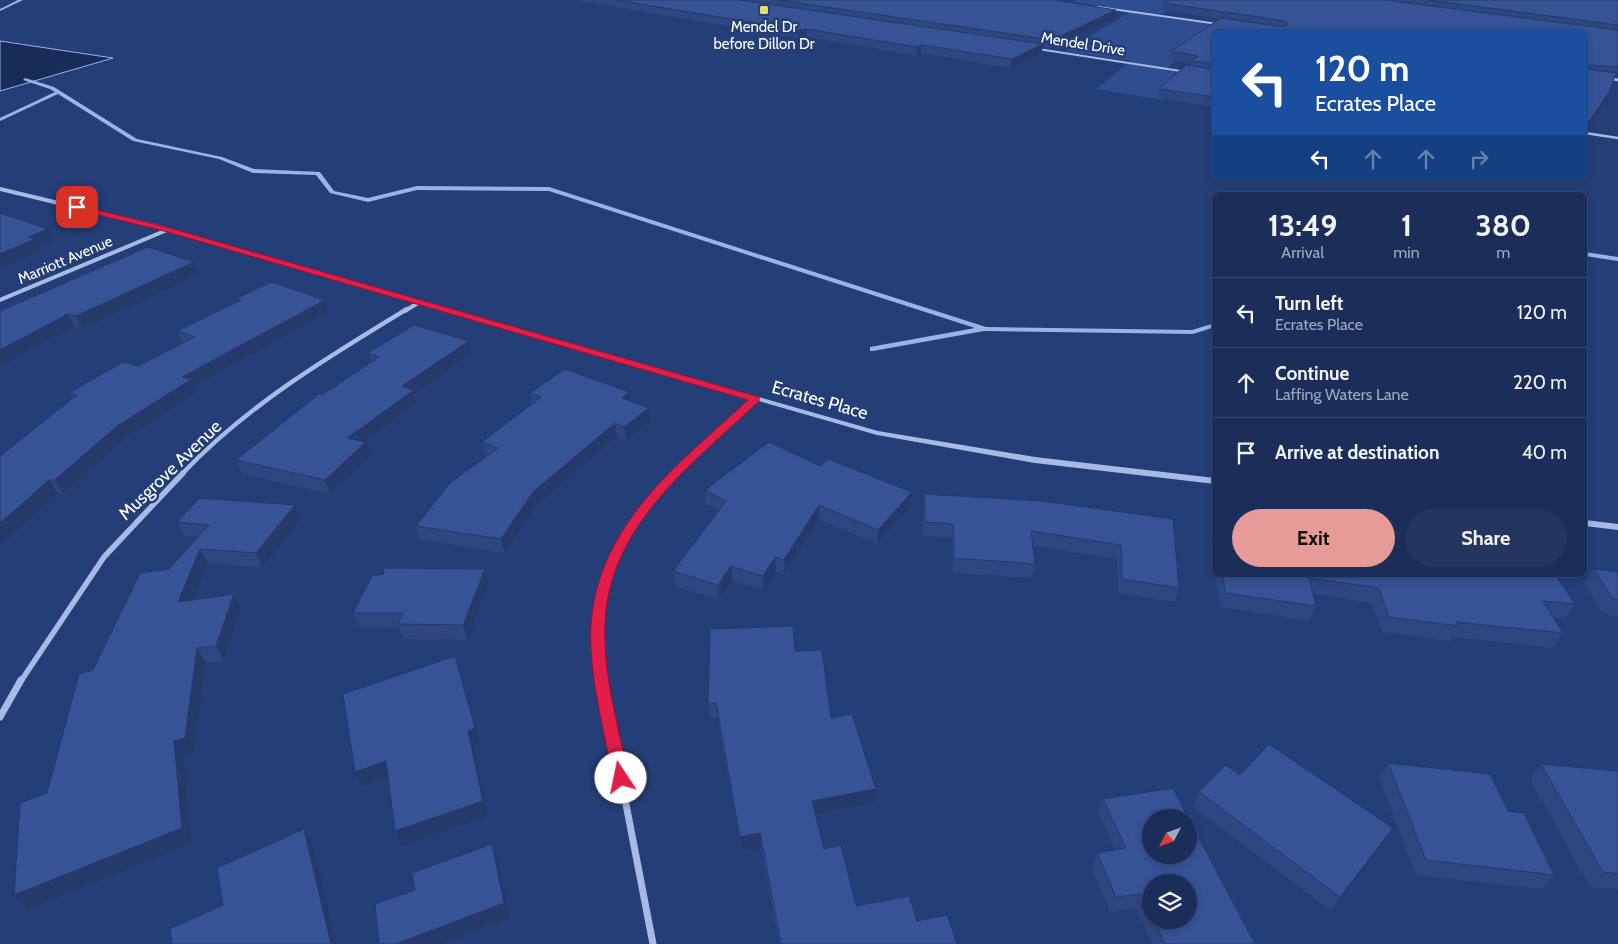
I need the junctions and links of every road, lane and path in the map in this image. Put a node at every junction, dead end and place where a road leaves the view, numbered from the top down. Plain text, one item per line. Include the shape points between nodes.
1 (1093, 6) edge
2 (1225, 24) edge
3 (1032, 48) edge
4 (1196, 73) edge
5 (1602, 77) edge
6 (1618, 80) edge
7 (1587, 132) edge
8 (1618, 138) edge
9 (0, 189) edge
10 (167, 230) junction
11 (0, 300) edge
12 (418, 303) junction
13 (756, 399) junction
14 (1212, 481) edge
15 (1587, 523) edge
16 (1618, 527) edge
17 (0, 717) edge
18 (653, 944) edge

1 - 2 street
3 - 4 street, Mendel Drive
5 - 6 street
7 - 8 street
9 - 10 street
10 - 11 street, Marriott Avenue
10 - 12 street, Ecrates Place
12 - 13 street, Ecrates Place
12 - 17 street, Musgrove Avenue via 320,362 202,453 104,556
13 - 14 street, Ecrates Place via 877,433 969,451
13 - 18 street via 665,484 638,514 617,548 604,585 598,625 600,668
15 - 16 street

